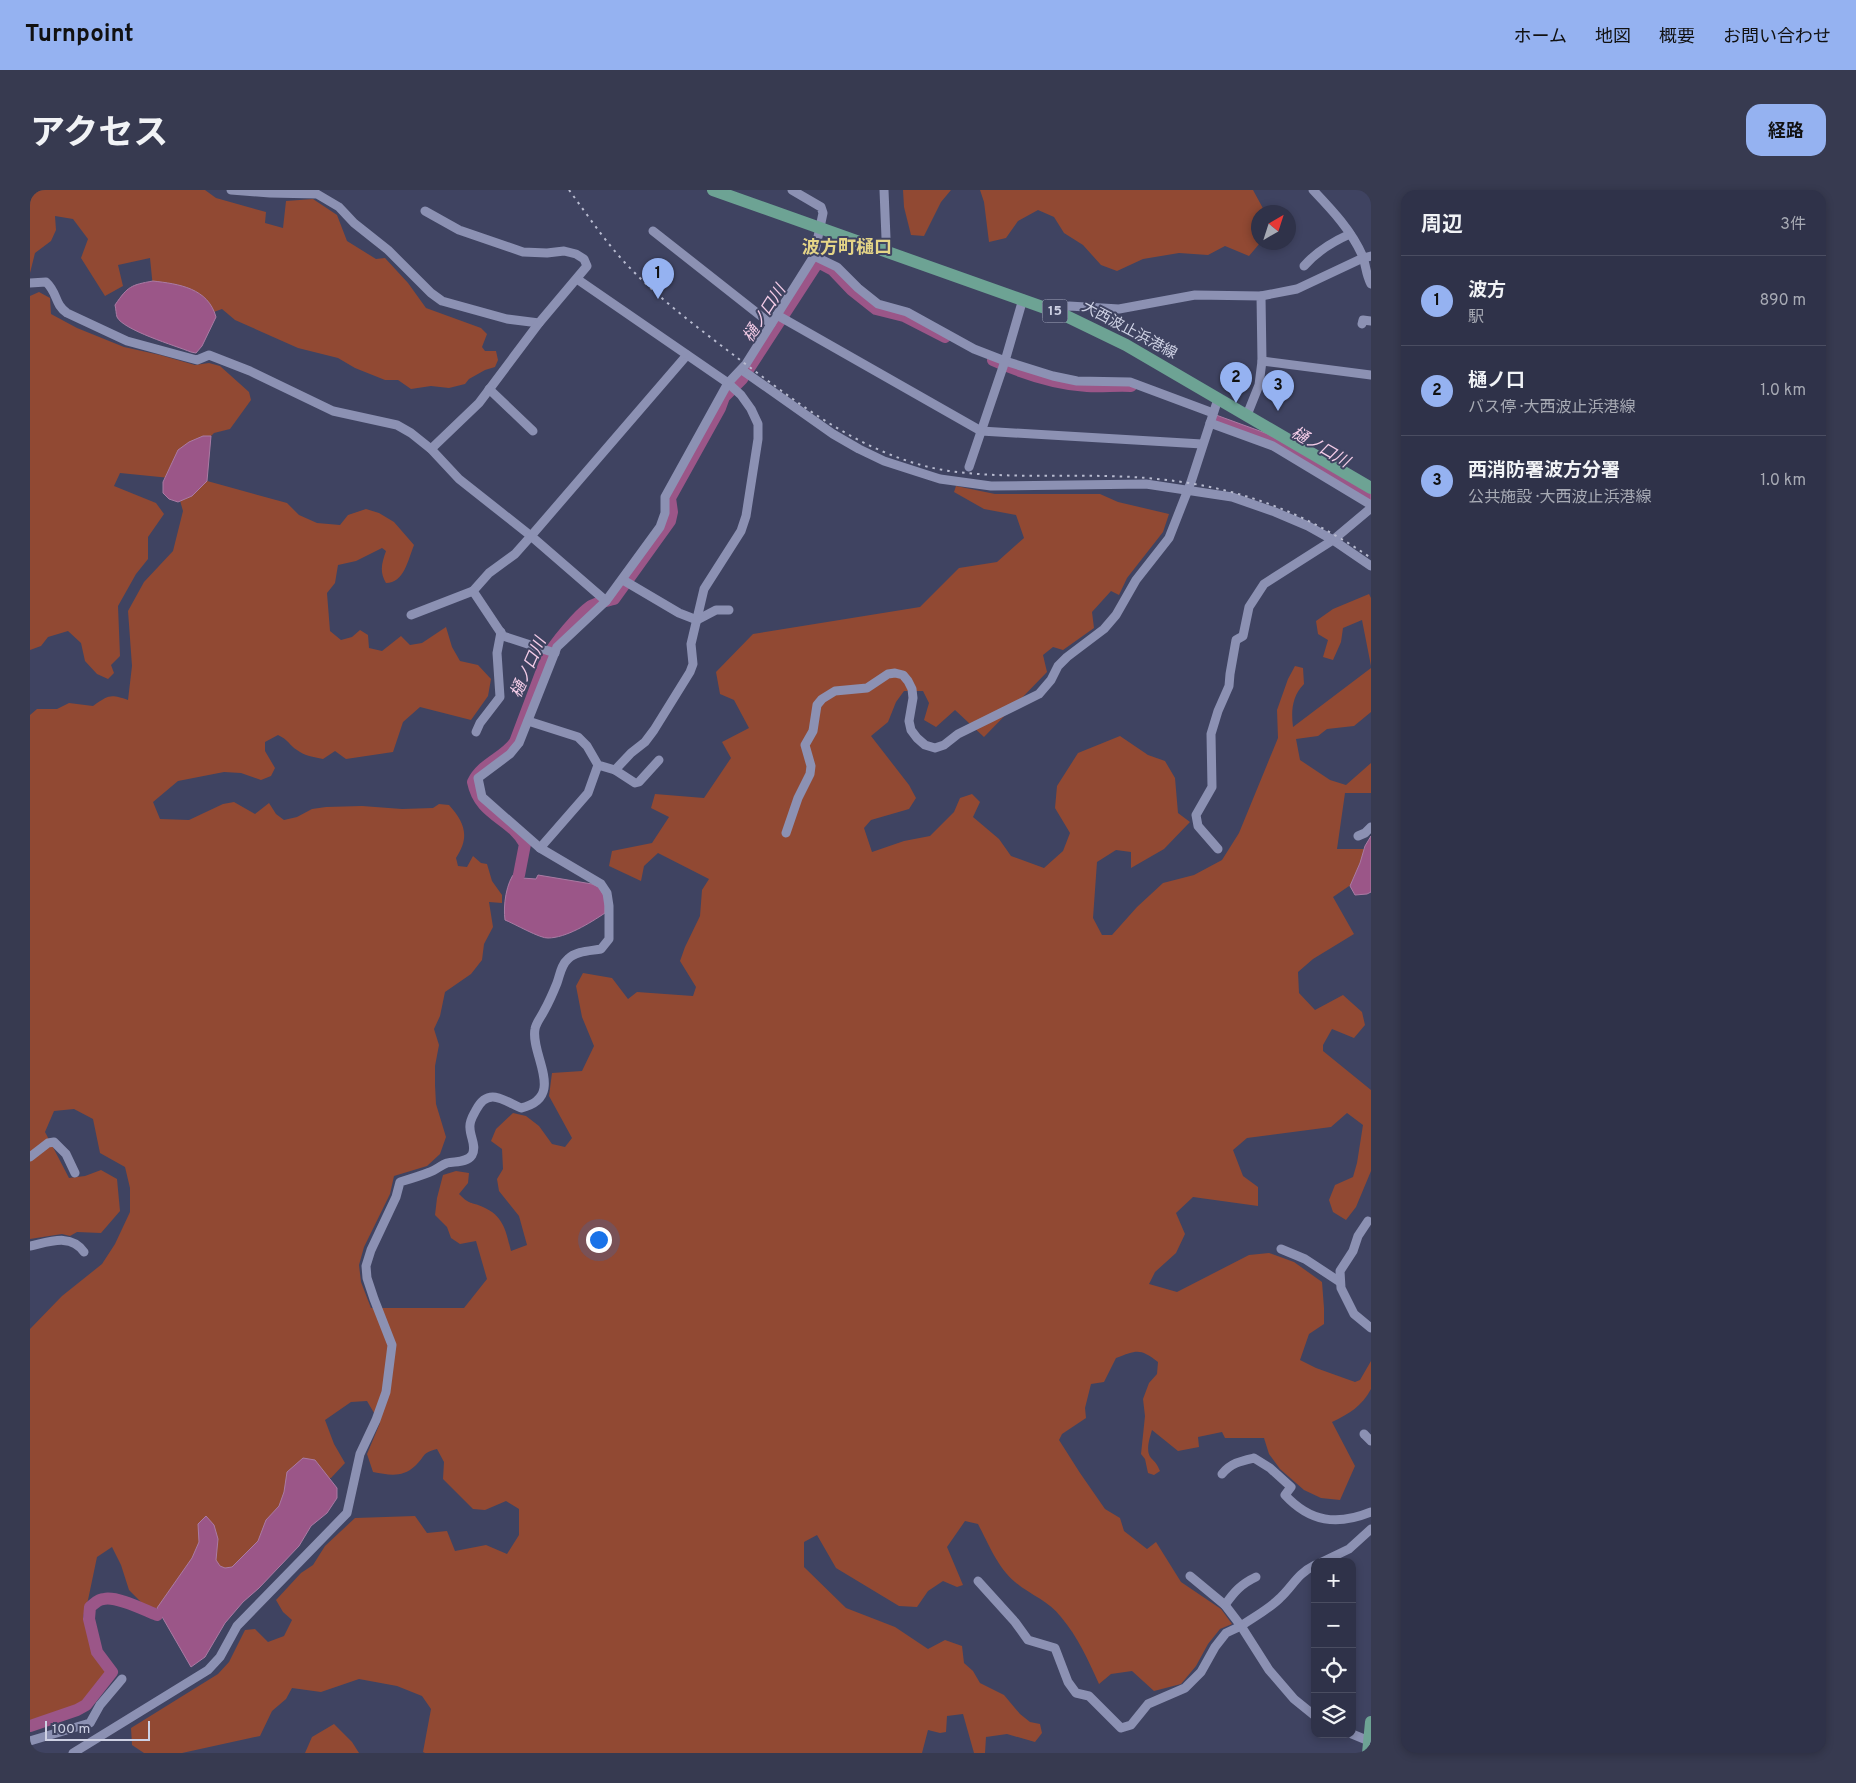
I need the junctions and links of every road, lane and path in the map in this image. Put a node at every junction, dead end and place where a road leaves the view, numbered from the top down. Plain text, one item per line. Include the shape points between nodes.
1 (231, 190) edge
2 (713, 190) edge
3 (792, 190) edge
4 (884, 190) edge
5 (1313, 190) edge
6 (425, 211) dead end
7 (819, 228) junction
8 (653, 231) dead end
9 (1350, 234) junction
10 (884, 250) junction
11 (814, 256) junction
12 (1367, 257) edge
13 (1304, 266) dead end
14 (577, 279) junction
15 (30, 283) edge
16 (1371, 284) edge
17 (1261, 296) junction
18 (1023, 299) junction
19 (1062, 314) junction
20 (777, 315) junction
21 (1371, 321) edge
22 (539, 323) junction
23 (771, 324) junction
24 (1362, 324) dead end
25 (687, 355) junction
26 (1005, 361) junction
27 (1262, 361) junction
28 (742, 370) junction
29 (1371, 376) edge
30 (728, 382) junction
31 (489, 389) junction
32 (1218, 399) junction
33 (1213, 413) junction
34 (1247, 415) junction
35 (1210, 423) junction
36 (981, 431) junction
37 (533, 432) dead end
38 (1202, 444) junction
39 (431, 449) junction
40 (969, 467) dead end
41 (1371, 488) edge
42 (1187, 491) junction
43 (1371, 506) edge
44 (531, 536) junction
45 (1333, 540) junction
46 (1371, 566) edge
47 (623, 580) junction
48 (473, 591) junction
49 (606, 601) junction
50 (729, 610) dead end
51 (411, 615) dead end
52 (697, 620) junction
53 (501, 632) junction
54 (555, 653) junction
55 (528, 721) junction
56 (476, 732) dead end
57 (659, 760) dead end
58 (598, 765) junction
59 (615, 770) junction
60 (1371, 827) edge
61 (786, 833) dead end
62 (1358, 836) dead end
63 (540, 848) junction
64 (1218, 850) dead end
65 (30, 1157) edge
66 (75, 1173) dead end
67 (1368, 1221) dead end
68 (30, 1246) edge
69 (1281, 1249) dead end
70 (84, 1252) dead end
71 (1340, 1282) junction
72 (1371, 1328) edge
73 (1364, 1434) dead end
74 (1371, 1441) edge
75 (1222, 1474) dead end
76 (1371, 1512) edge
77 (1371, 1529) edge
78 (1330, 1558) edge
79 (1311, 1568) edge
80 (1190, 1576) dead end
81 (1256, 1577) dead end
82 (978, 1581) dead end
83 (1225, 1605) junction
84 (1241, 1626) junction
85 (122, 1679) dead end
86 (1311, 1713) edge
87 (1371, 1722) edge
88 (1356, 1737) edge
89 (30, 1741) edge
90 (1369, 1747) edge
91 (73, 1753) edge

1 - 22 street via 317,194 339,207 442,301 507,319
2 - 7 main road, 大西波止浜港線 / 15
3 - 7 street via 821,206 823,213
4 - 10 street
5 - 9 street
6 - 14 street via 459,230 523,252 547,254 564,251 576,254 584,258 587,266
7 - 10 main road, 大西波止浜港線 / 15
7 - 11 street
8 - 23 street
9 - 12 street
9 - 13 street via 1332,242
10 - 18 main road, 大西波止浜港線 / 15
11 - 20 street
11 - 26 street via 837,267 878,304 907,312
12 - 16 street
12 - 17 street via 1297,289
14 - 22 street
14 - 25 street
15 - 39 street via 46,282 53,288 59,308 67,314 127,341 197,360 209,356 250,370 333,412 397,425
17 - 19 street via 1195,295 1119,309 1069,306
17 - 27 street
18 - 19 main road, 大西波止浜港線 / 15
18 - 26 street
19 - 32 main road, 大西波止浜港線 / 15 via 1126,345
20 - 23 street
20 - 36 street
21 - 24 street via 1363,320
22 - 31 street
23 - 28 street
25 - 30 street
25 - 44 street
26 - 33 street via 1078,381 1130,382
26 - 36 street
27 - 29 street
27 - 34 street via 1260,385
28 - 30 street
28 - 42 street via 859,449 884,461 940,479 991,486 1146,484
30 - 47 street via 665,498 665,513 660,527
30 - 52 street via 751,409 758,424 758,439 741,531 704,589
31 - 37 street
31 - 39 street via 479,403
32 - 33 street
32 - 34 main road, 大西波止浜港線 / 15
33 - 35 street
34 - 41 main road, 大西波止浜港線 / 15
35 - 38 street
35 - 43 street via 1273,446
36 - 38 street
36 - 40 street
38 - 42 street
39 - 44 street via 459,479
42 - 45 street via 1232,497 1275,512
42 - 61 street via 1169,538 1136,580 1116,615 1104,629 1058,666 1038,694 935,748 925,745 911,730 912,689 903,675 888,674 867,688 835,691 822,699 817,705 812,731 805,745 810,774
43 - 45 street
44 - 48 street
44 - 49 street
45 - 46 street
45 - 64 street via 1264,584 1249,606 1243,636 1236,640 1229,686 1211,734 1212,787 1196,815 1198,826
47 - 49 street
47 - 52 street
48 - 51 street
48 - 53 street
49 - 54 street
50 - 52 street via 716,610
52 - 59 street via 690,672 645,742
53 - 54 street via 503,636
53 - 56 street via 498,653 500,697
54 - 55 street
55 - 58 street via 578,737
55 - 63 street via 519,744 478,778 478,786 482,797
57 - 59 street via 640,782 635,783
58 - 59 street
58 - 63 street via 588,793
60 - 62 street
63 - 91 street via 601,884 610,906 609,939 601,949 584,952 563,964 537,1024 536,1036 545,1079 542,1096 521,1108 494,1096 483,1098 470,1121 474,1146 469,1158 400,1182 366,1266 392,1345 386,1392 360,1454 347,1513 237,1626 220,1657 208,1670
65 - 66 street via 54,1142 66,1154
67 - 71 street via 1340,1271
68 - 70 street via 71,1240
69 - 71 street via 1305,1259
71 - 72 street via 1354,1314
73 - 74 street
75 - 76 street via 1228,1466 1254,1458 1291,1487 1285,1495 1308,1514 1320,1519 1338,1520 1358,1518
77 - 78 street via 1349,1549
79 - 84 street via 1292,1582 1281,1597
80 - 83 street
81 - 83 street via 1243,1583
82 - 84 street via 1028,1640 1055,1648 1068,1682 1076,1693 1089,1696 1121,1728 1131,1725 1148,1704 1185,1688 1201,1672 1214,1647 1226,1633
83 - 84 street
84 - 86 street via 1270,1670 1294,1699
85 - 89 street via 90,1723
87 - 90 main road
88 - 90 street

